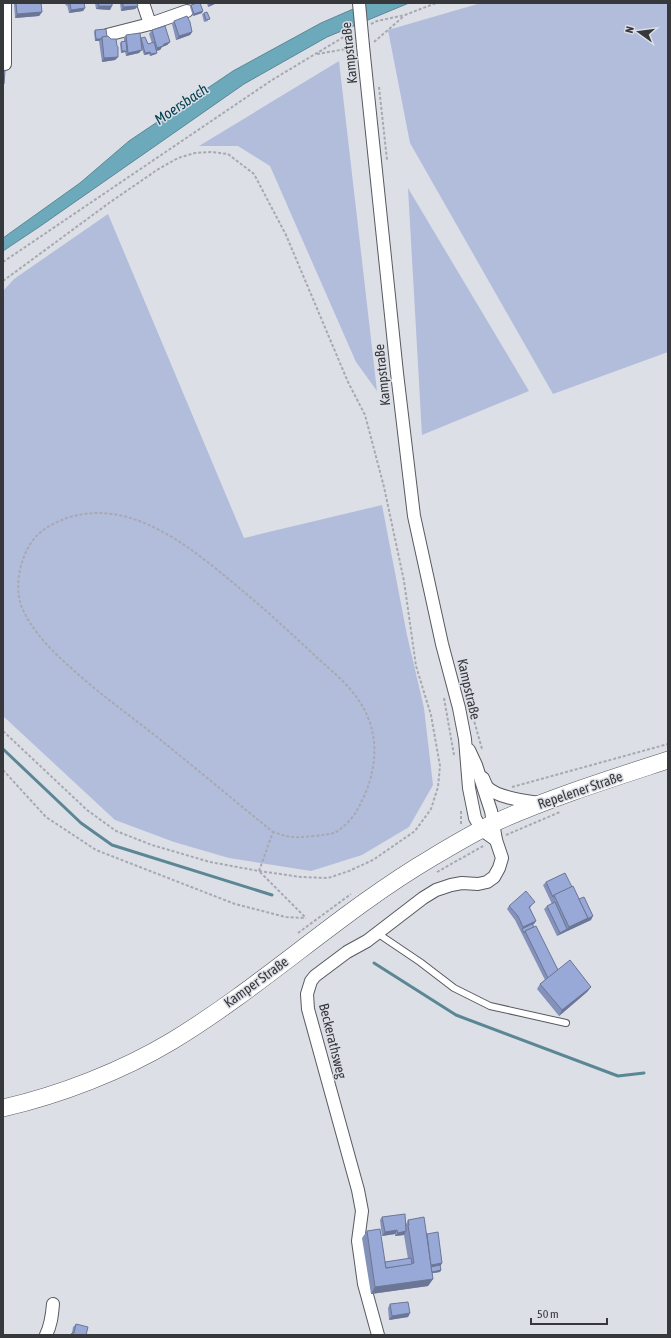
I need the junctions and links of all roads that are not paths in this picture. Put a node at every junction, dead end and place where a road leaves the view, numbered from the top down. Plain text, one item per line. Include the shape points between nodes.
1 (5, 3) edge
2 (143, 3) edge
3 (359, 3) edge
4 (187, 11) dead end
5 (150, 24) junction
6 (107, 35) edge
7 (5, 64) dead end
8 (465, 739) junction
9 (668, 760) edge
10 (476, 765) junction
11 (541, 803) junction
12 (490, 831) junction
13 (377, 933) junction
14 (566, 1023) dead end
15 (3, 1108) edge
16 (53, 1304) dead end
17 (46, 1335) edge
18 (378, 1335) edge

1 - 7 street
2 - 5 street
3 - 8 street, Kampstraße, bridge via 414,516
4 - 5 street
5 - 6 street
8 - 10 street, Kampstraße
8 - 12 street, Kampstraße via 475,818
9 - 11 main road, Repelener Straße
10 - 11 street, Kampstraße via 488,787 494,791 512,799
10 - 12 street, Kampstraße
11 - 12 main road, Repelener Straße
12 - 13 street, Beckerathsweg via 502,858 494,877 487,882 462,883 436,890
12 - 15 main road, Kamper Straße via 432,857 377,893 172,1041 121,1068 66,1089
13 - 14 lane via 454,988 490,1006
13 - 18 street, Beckerathsweg via 314,976 307,994 308,1009 358,1190 362,1211 358,1240 360,1255 364,1284
16 - 17 street

